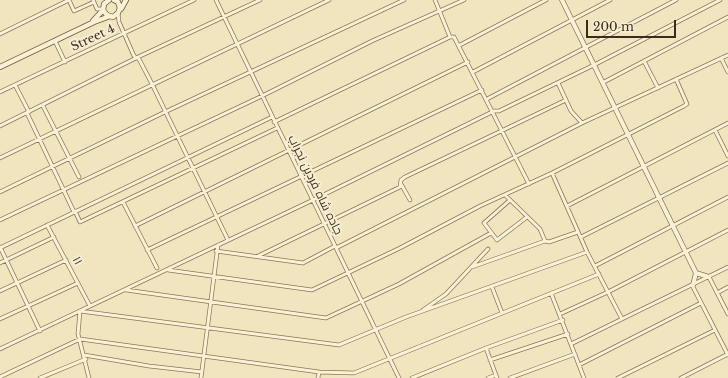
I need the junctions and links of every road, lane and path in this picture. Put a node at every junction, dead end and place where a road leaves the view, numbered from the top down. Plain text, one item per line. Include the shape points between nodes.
1 (69, 0) edge
2 (109, 0) edge
3 (115, 0) edge
4 (126, 0) edge
5 (183, 0) edge
6 (194, 0) edge
7 (216, 0) edge
8 (260, 0) edge
9 (329, 0) edge
10 (404, 0) edge
11 (435, 0) edge
12 (464, 0) edge
13 (546, 0) edge
14 (562, 0) edge
15 (610, 0) edge
16 (676, 0) edge
17 (720, 0) edge
18 (93, 1) edge
19 (185, 4) junction
20 (103, 10) junction
21 (439, 10) junction
22 (119, 12) junction
23 (111, 16) junction
24 (224, 17) junction
25 (728, 18) edge
26 (572, 20) junction
27 (119, 22) junction
28 (86, 26) junction
29 (0, 34) edge
30 (123, 34) junction
31 (450, 37) junction
32 (55, 41) junction
33 (237, 44) junction
34 (460, 45) junction
35 (585, 47) junction
36 (728, 55) edge
37 (136, 58) junction
38 (721, 58) junction
39 (644, 61) junction
40 (64, 62) junction
41 (468, 62) junction
42 (594, 65) junction
43 (0, 67) edge
44 (250, 72) junction
45 (473, 72) junction
46 (728, 72) edge
47 (676, 79) junction
48 (604, 82) junction
49 (558, 83) junction
50 (152, 84) junction
51 (15, 85) junction
52 (658, 88) junction
53 (482, 90) junction
54 (0, 92) edge
55 (262, 96) junction
56 (487, 98) junction
57 (566, 100) junction
58 (43, 106) junction
59 (616, 107) junction
60 (494, 111) junction
61 (165, 112) junction
62 (28, 113) junction
63 (272, 117) junction
64 (274, 122) junction
65 (582, 123) junction
66 (728, 124) edge
67 (0, 126) edge
68 (277, 128) junction
69 (55, 130) junction
70 (502, 130) junction
71 (716, 130) junction
72 (629, 135) junction
73 (177, 136) junction
74 (39, 138) junction
75 (288, 151) junction
76 (728, 156) edge
77 (187, 157) junction
78 (516, 157) junction
79 (0, 158) edge
80 (69, 159) junction
81 (728, 163) edge
82 (52, 166) junction
83 (645, 167) junction
84 (193, 168) junction
85 (552, 173) junction
86 (301, 176) junction
87 (79, 177) dead end
88 (401, 184) junction
89 (529, 184) junction
90 (63, 188) junction
91 (204, 191) junction
92 (0, 192) edge
93 (505, 195) junction
94 (728, 197) edge
95 (660, 198) junction
96 (313, 200) junction
97 (410, 200) dead end
98 (510, 200) junction
99 (123, 202) junction
100 (567, 206) junction
101 (75, 212) junction
102 (216, 217) junction
103 (527, 217) junction
104 (0, 220) edge
105 (324, 223) junction
106 (47, 225) junction
107 (135, 226) junction
108 (674, 226) junction
109 (728, 230) edge
110 (578, 232) junction
111 (491, 233) junction
112 (54, 237) junction
113 (581, 237) junction
114 (228, 240) junction
115 (545, 241) junction
116 (218, 245) junction
117 (0, 247) edge
118 (335, 247) junction
119 (488, 249) dead end
120 (147, 250) junction
121 (216, 251) junction
122 (587, 252) junction
123 (687, 252) junction
124 (258, 256) junction
125 (6, 260) junction
126 (66, 260) junction
127 (0, 263) edge
128 (595, 266) junction
129 (472, 267) junction
130 (728, 267) edge
131 (157, 268) dead end
132 (168, 270) junction
133 (348, 273) junction
134 (696, 273) junction
135 (599, 274) junction
136 (213, 277) junction
137 (709, 277) junction
138 (17, 283) junction
139 (78, 283) junction
140 (693, 285) junction
141 (492, 287) junction
142 (728, 287) edge
143 (125, 290) junction
144 (0, 291) edge
145 (608, 292) junction
146 (717, 292) junction
147 (551, 293) junction
148 (361, 300) junction
149 (211, 303) junction
150 (701, 304) junction
151 (28, 306) junction
152 (90, 306) junction
153 (80, 312) junction
154 (420, 312) junction
155 (502, 313) junction
156 (560, 314) junction
157 (728, 314) edge
158 (0, 319) edge
159 (622, 319) junction
160 (563, 320) junction
161 (208, 329) junction
162 (376, 330) junction
163 (715, 330) junction
164 (40, 331) junction
165 (568, 334) junction
166 (80, 339) junction
167 (571, 344) junction
168 (486, 348) junction
169 (0, 349) edge
170 (575, 354) junction
171 (84, 355) junction
172 (728, 355) edge
173 (205, 356) junction
174 (389, 358) junction
175 (86, 359) junction
176 (490, 360) junction
177 (579, 365) junction
178 (202, 372) junction
179 (319, 372) junction
180 (0, 377) edge
181 (496, 377) edge
182 (40, 378) edge
183 (89, 378) edge
184 (201, 378) edge
185 (318, 378) edge
186 (399, 378) edge
187 (412, 378) edge
188 (488, 378) edge
189 (510, 378) edge
190 (584, 378) edge
191 (618, 378) edge
192 (681, 378) edge

1 - 18 street via 74,11
1 - 29 street
2 - 20 main road via 104,4
3 - 22 main road via 120,4
4 - 22 main road
5 - 19 street
6 - 19 street, Street 4
7 - 24 street, جاده شاه فردین نجراب
8 - 24 street
9 - 33 street
10 - 44 street
11 - 21 street
12 - 21 street
13 - 34 street
14 - 26 street
15 - 26 street
16 - 35 street
17 - 42 street
18 - 20 street via 97,9
19 - 30 street, Street 4
20 - 23 main road
20 - 28 main road
21 - 31 street
21 - 55 street
22 - 23 main road
22 - 27 street
23 - 27 street
23 - 28 main road
24 - 33 street, جاده شاه فردین نجراب
24 - 37 street
25 - 39 street
26 - 35 street
26 - 45 street
27 - 30 street
28 - 32 main road
30 - 37 street
30 - 40 street, Street 4
31 - 34 street via 454,37
31 - 64 street
32 - 40 street
32 - 43 main road
33 - 44 street, جاده شاه فردین نجراب
33 - 50 street
34 - 41 street
35 - 42 street
35 - 56 street
36 - 38 street
37 - 50 street
37 - 58 street
38 - 46 street
38 - 47 street
39 - 48 street
39 - 52 street
40 - 51 street, Street 4
41 - 45 street
41 - 75 street
42 - 48 street
42 - 49 street
44 - 55 street, جاده شاه فردین نجراب
44 - 61 street
45 - 53 street
47 - 52 street
47 - 72 street via 688,104
48 - 59 street
49 - 57 street
49 - 60 street via 499,111
50 - 61 street
50 - 69 street
51 - 54 street, Street 4
51 - 62 street
52 - 59 street
53 - 56 street
53 - 86 street
55 - 63 street, جاده شاه فردین نجراب
55 - 73 street
56 - 60 street
57 - 65 street via 571,111
57 - 70 street
58 - 62 street
58 - 69 street
59 - 65 street
59 - 72 street
60 - 70 street
60 - 96 street
61 - 73 street
61 - 80 street
62 - 67 street
62 - 74 street
63 - 64 street, جاده شاه فردین نجراب
63 - 77 street
64 - 68 street, جاده شاه فردین نجراب
65 - 78 street
66 - 71 street
68 - 75 street, جاده شاه فردین نجراب
68 - 84 street
69 - 74 street
69 - 80 street
70 - 78 street
70 - 88 street via 405,177
71 - 76 street
71 - 83 street
72 - 83 street
72 - 85 street
73 - 77 street
73 - 90 street
74 - 79 street
74 - 82 street
75 - 86 street, جاده شاه فردین نجراب
75 - 91 street
77 - 84 street
77 - 101 street
78 - 89 street
78 - 118 street
80 - 82 street
80 - 87 street
81 - 95 street
82 - 90 street
82 - 92 street
83 - 95 street
83 - 100 street
84 - 91 street
84 - 99 street
85 - 89 street
85 - 100 street
86 - 96 street, جاده شاه فردین نجراب
86 - 102 street
88 - 97 street
88 - 105 street via 400,187
89 - 93 street
90 - 101 street
90 - 104 street
91 - 102 street
91 - 107 street
93 - 98 street
93 - 133 street
94 - 108 street
95 - 108 street
95 - 113 street
96 - 105 street, جاده شاه فردین نجراب
96 - 114 street
98 - 103 street
98 - 111 street via 484,223
99 - 101 street via 80,222
99 - 107 street
100 - 110 street
101 - 106 street
102 - 114 street
102 - 120 street
103 - 111 street via 497,240
103 - 115 street via 540,229
105 - 118 street, جاده شاه فردین نجراب
105 - 124 street
106 - 112 street, ۱۱
106 - 117 street
107 - 120 street
108 - 123 street
108 - 128 street
109 - 123 street
110 - 113 street
110 - 115 street via 549,242
111 - 148 street via 399,284
112 - 125 street
112 - 126 street, ۱۱
113 - 122 street
114 - 116 street
115 - 129 street
116 - 121 street
116 - 132 street
117 - 125 street
118 - 124 street via 303,262
118 - 133 street, جاده شاه فردین نجراب
119 - 129 street
120 - 131 street
121 - 124 street
121 - 136 street
122 - 128 street
122 - 141 street
123 - 134 street
123 - 145 street
125 - 127 street
125 - 138 street
126 - 138 street
126 - 139 street, ۱۱
128 - 135 street
129 - 154 street via 446,294
130 - 137 street
132 - 136 street
132 - 143 street
133 - 136 street via 312,290
133 - 148 street, جاده شاه فردین نجراب
134 - 137 street
134 - 140 street
135 - 145 street
135 - 147 street
136 - 149 street
137 - 140 street
137 - 146 street
138 - 144 street
138 - 151 street
139 - 151 street
139 - 152 street, ۱۱
140 - 150 street
140 - 159 street
141 - 154 street
141 - 155 street
142 - 146 street
143 - 149 street
143 - 152 street
145 - 156 street
145 - 159 street
146 - 157 street
147 - 155 street
147 - 156 street
148 - 149 street via 326,318
148 - 162 street, جاده شاه فردین نجراب
149 - 161 street
150 - 163 street
150 - 177 street
151 - 158 street
151 - 164 street
152 - 153 street
153 - 161 street
153 - 164 street
153 - 166 street
154 - 162 street
155 - 174 street
156 - 160 street
159 - 167 street
160 - 165 street
160 - 168 street
161 - 162 street via 339,346
161 - 173 street
162 - 174 street, جاده شاه فردین نجراب
163 - 172 street
163 - 191 street
164 - 169 street
165 - 167 street
165 - 176 street
166 - 171 street
166 - 173 street
166 - 180 street
167 - 170 street
168 - 176 street
168 - 187 street
170 - 177 street
170 - 189 street
171 - 175 street
171 - 178 street
172 - 192 street
173 - 178 street
173 - 179 street
174 - 179 street via 354,373
174 - 186 street, جاده شاه فردین نجراب
175 - 182 street
175 - 183 street
176 - 181 street
177 - 190 street
178 - 184 street
179 - 185 street
181 - 188 street

